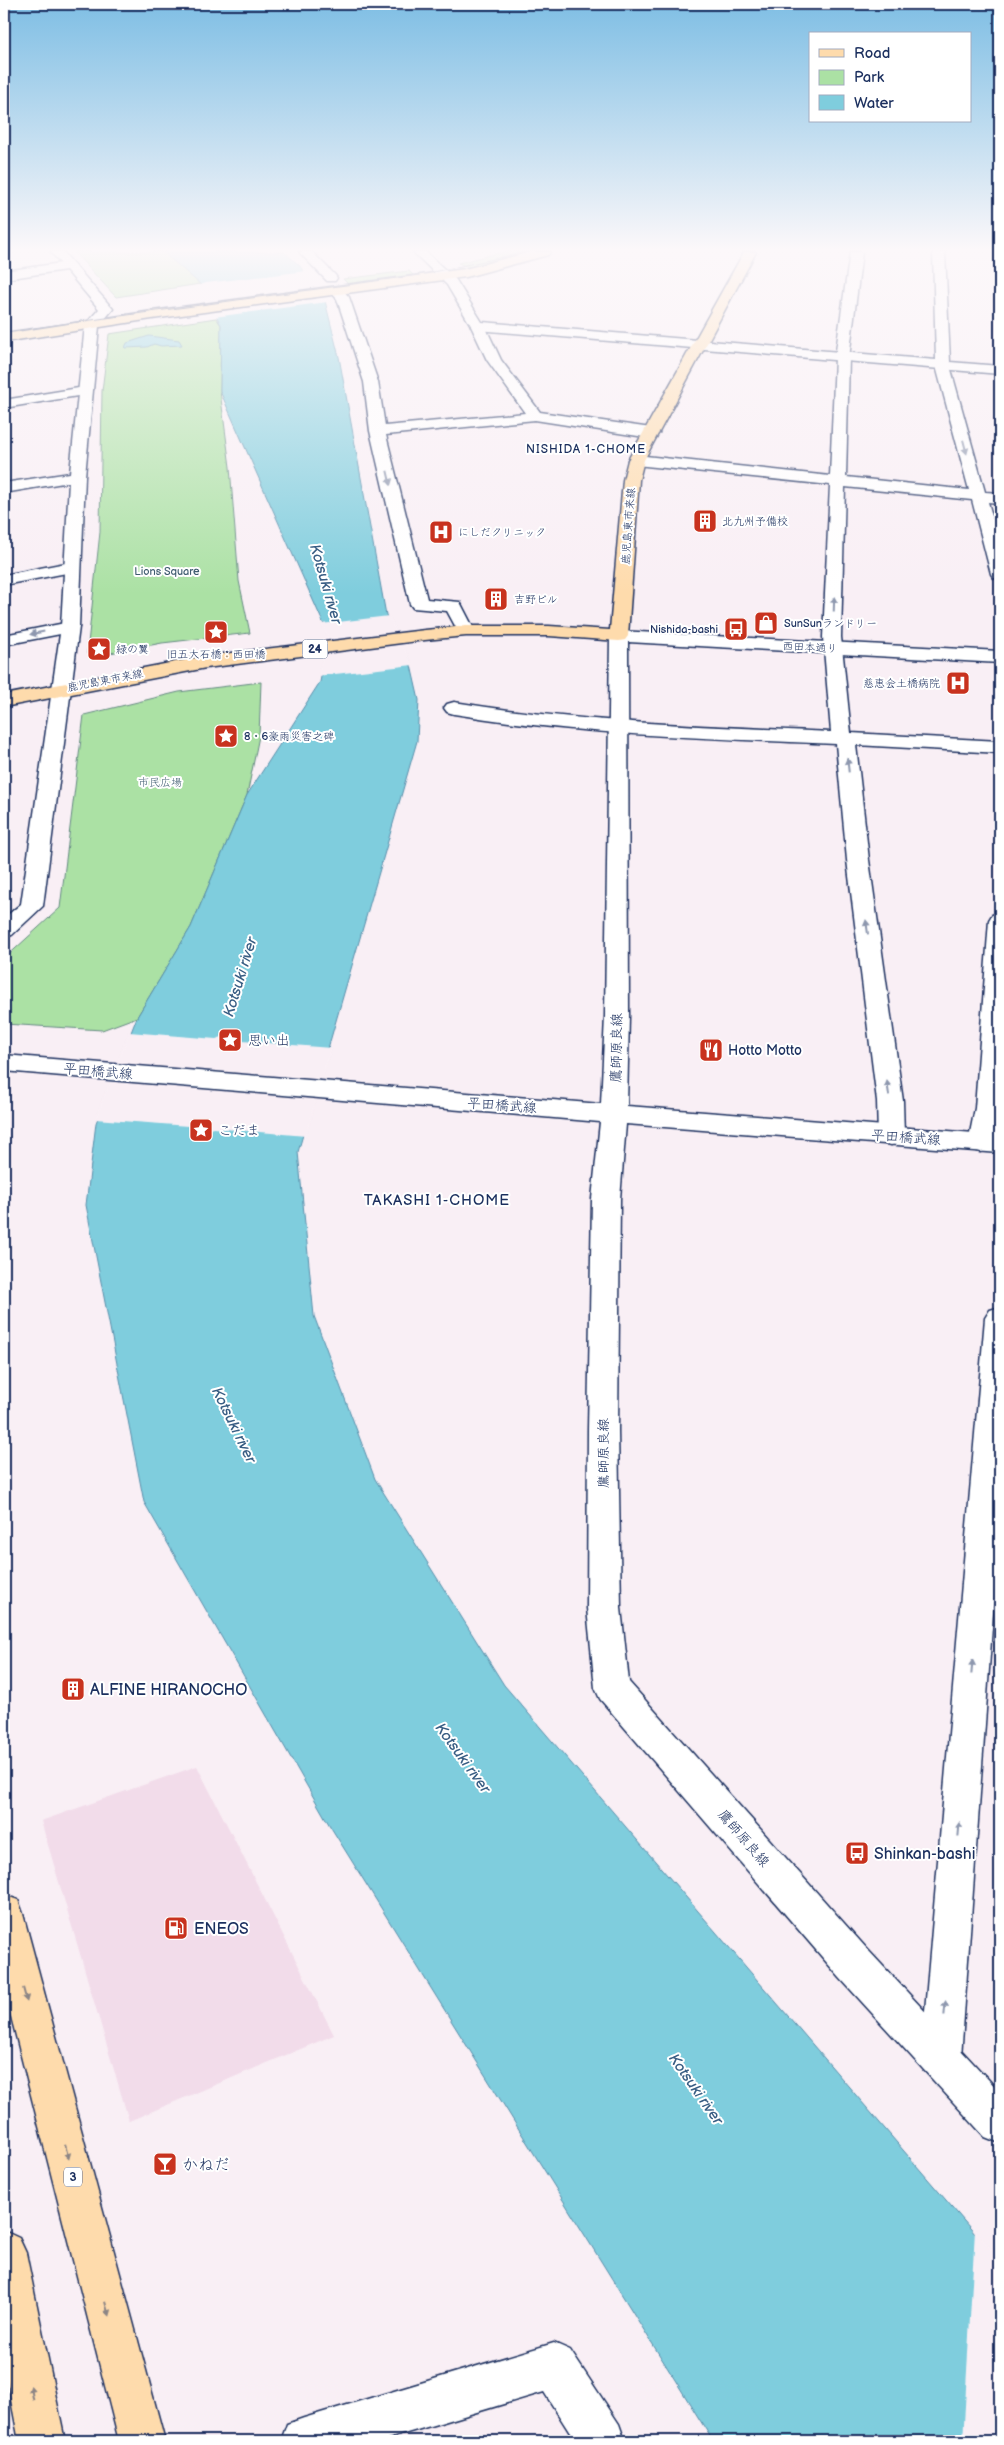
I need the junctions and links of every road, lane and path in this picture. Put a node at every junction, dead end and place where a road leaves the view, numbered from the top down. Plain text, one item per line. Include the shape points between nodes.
1 (88, 366) edge
2 (365, 366) edge
3 (500, 366) edge
4 (686, 366) edge
5 (842, 366) edge
6 (943, 366) edge
7 (944, 366) edge
8 (1000, 370) edge
9 (85, 391) junction
10 (4, 404) edge
11 (535, 416) junction
12 (378, 431) junction
13 (651, 433) junction
14 (636, 460) junction
15 (77, 476) junction
16 (838, 480) junction
17 (4, 488) edge
18 (978, 496) junction
19 (1000, 498) edge
20 (71, 567) junction
21 (1000, 574) edge
22 (4, 580) edge
23 (70, 627) junction
24 (466, 631) junction
25 (619, 636) junction
26 (4, 640) edge
27 (833, 648) junction
28 (1000, 657) edge
29 (64, 689) junction
30 (4, 701) edge
31 (454, 708) dead end
32 (618, 727) junction
33 (843, 739) junction
34 (1000, 747) edge
35 (1000, 920) edge
36 (4, 930) edge
37 (4, 1063) edge
38 (614, 1113) junction
39 (891, 1136) junction
40 (991, 1144) edge
41 (1000, 1318) edge
42 (4, 1914) edge
43 (941, 2057) junction
44 (1000, 2122) edge
45 (4, 2253) edge
46 (42, 2441) edge
47 (142, 2441) edge
48 (304, 2441) edge
49 (602, 2441) edge

1 - 9 street
2 - 12 street
3 - 11 street
4 - 13 main road, 鹿児島東市来線
5 - 16 street
6 -> 18 street
7 - 8 street
9 - 10 street
9 - 15 street
11 - 12 street
11 - 13 street
12 -> 24 street via 419,604 454,606
13 - 14 main road, 鹿児島東市来線
14 - 16 street
14 - 25 main road, 鹿児島東市来線 via 631,480
15 - 17 street
15 - 20 street
16 - 18 street
27 -> 16 street
18 - 19 street
18 - 21 street
20 - 22 street
20 - 23 street
23 -> 26 street
23 - 29 street
24 - 25 main road, 24 via 550,631
24 - 29 main road, 鹿児島東市来線 / 24 via 206,662
25 - 27 street, 西田本通り
25 - 32 street, 鷹師原良線
27 - 28 street, 西田本通り
27 - 33 street
29 - 30 main road, 鹿児島東市来線 / 24
29 - 36 street via 32,906
31 - 32 street via 521,719
32 - 33 street
32 - 38 street, 鷹師原良線
33 - 34 street
39 -> 33 street via 890,1101
35 - 40 street via 989,1093
37 - 38 street, 平田橋武線
38 - 39 street, 平田橋武線
38 - 43 street, 鷹師原良線 via 606,1199 603,1430 604,1608 612,1688 854,1964
39 - 40 street, 平田橋武線
43 -> 41 street
42 -> 47 main road, 3
43 - 44 street, 鷹師原良線
46 -> 45 main road
48 - 49 street via 554,2366

